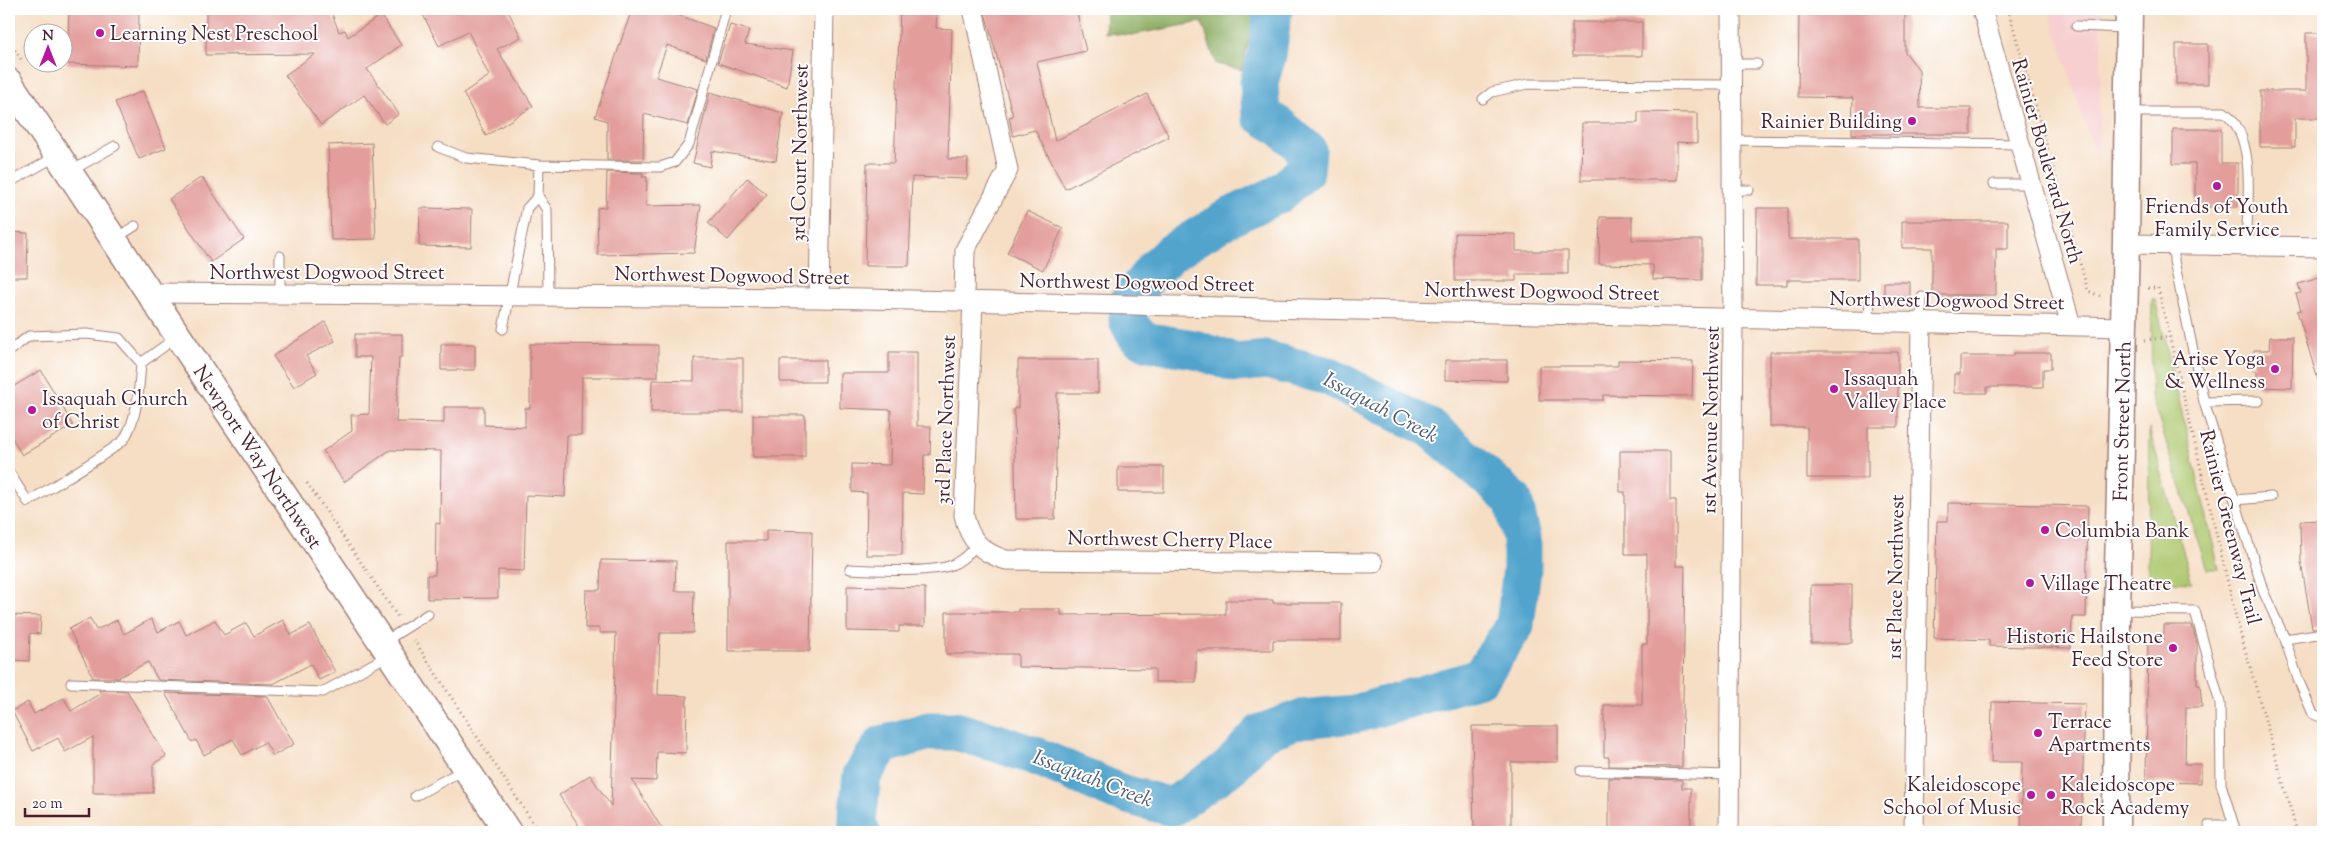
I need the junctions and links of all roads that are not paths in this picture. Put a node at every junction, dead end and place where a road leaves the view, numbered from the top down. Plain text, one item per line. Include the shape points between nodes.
1 (726, 9) edge
2 (824, 9) edge
3 (973, 9) edge
4 (1730, 9) edge
5 (1982, 9) edge
6 (2128, 19) edge
7 (2076, 26) dead end
8 (1731, 64) junction
9 (1757, 64) dead end
10 (9, 82) edge
11 (1731, 85) junction
12 (1483, 99) dead end
13 (2127, 112) junction
14 (1732, 140) junction
15 (2020, 144) junction
16 (115, 146) dead end
17 (438, 147) dead end
18 (63, 164) junction
19 (539, 165) junction
20 (10, 182) dead end
21 (1994, 184) dead end
22 (2032, 184) junction
23 (538, 196) junction
24 (2126, 244) junction
25 (2174, 245) junction
26 (2246, 246) junction
27 (2323, 247) edge
28 (280, 256) dead end
29 (149, 293) junction
30 (280, 294) junction
31 (510, 295) junction
32 (548, 296) junction
33 (819, 298) junction
34 (1870, 298) dead end
35 (1922, 298) dead end
36 (968, 301) junction
37 (1733, 317) junction
38 (1870, 320) junction
39 (1921, 322) junction
40 (2071, 325) junction
41 (503, 329) dead end
42 (2136, 329) junction
43 (179, 335) junction
44 (9, 351) edge
45 (140, 362) junction
46 (2259, 401) dead end
47 (2204, 402) junction
48 (9, 472) edge
49 (2271, 497) dead end
50 (2235, 500) junction
51 (975, 542) junction
52 (1373, 563) dead end
53 (850, 568) dead end
54 (2118, 610) junction
55 (428, 614) dead end
56 (2323, 632) edge
57 (2285, 639) junction
58 (386, 649) junction
59 (71, 683) dead end
60 (2323, 718) edge
61 (466, 769) junction
62 (1582, 771) dead end
63 (1729, 774) junction
64 (415, 796) dead end
65 (2209, 825) dead end
66 (2235, 829) edge
67 (508, 832) edge
68 (1729, 832) edge
69 (1914, 832) edge
70 (2116, 832) edge

1 - 19 lane via 689,144 675,162 660,167
2 - 33 street, 3rd Court Northwest
3 - 36 street, 3rd Place Northwest via 1008,170 964,250
4 - 8 street, 1st Avenue Northwest
5 - 15 street, Rainier Boulevard North
6 - 7 lane
6 - 13 street, Front Street North
8 - 9 lane
8 - 11 street, 1st Avenue Northwest
10 - 18 street, Newport Way Northwest
11 - 12 lane via 1528,84 1492,92
11 - 14 street, 1st Avenue Northwest
13 - 24 street, Front Street North
13 - 26 lane via 2224,112 2233,119 2244,142 2248,176
14 - 15 lane
14 - 37 street, 1st Avenue Northwest via 1740,190
15 - 22 street, Rainier Boulevard North
16 - 18 lane
17 - 19 lane via 466,158
18 - 20 lane
18 - 29 street, Newport Way Northwest via 124,232
19 - 23 lane
21 - 22 lane
22 - 40 street, Rainier Boulevard North
23 - 31 lane via 527,208
23 - 32 lane via 547,210
24 - 25 street
24 - 42 street, Front Street North
25 - 26 street
25 - 47 lane via 2174,261
26 - 27 street
28 - 30 lane
29 - 30 street, Northwest Dogwood Street
29 - 43 street, Newport Way Northwest
30 - 31 street, Northwest Dogwood Street
31 - 32 street, Northwest Dogwood Street
31 - 41 lane
32 - 33 street, Northwest Dogwood Street
33 - 36 street, Northwest Dogwood Street
34 - 38 lane
35 - 39 lane
36 - 37 street, Northwest Dogwood Street
36 - 51 street, 3rd Place Northwest via 964,515 966,529
37 - 38 street, Northwest Dogwood Street
37 - 63 street, 1st Avenue Northwest
38 - 39 street, Northwest Dogwood Street
39 - 40 street, Northwest Dogwood Street
39 - 69 street, 1st Place Northwest
40 - 42 street, Northwest Dogwood Street
42 - 54 street, Front Street North
43 - 45 lane
43 - 58 street, Newport Way Northwest
44 - 45 lane via 29,336 87,334 120,338
45 - 48 lane via 139,395 124,440 28,502
46 - 47 lane
47 - 50 lane
49 - 50 lane
50 - 57 lane via 2264,593
51 - 52 street, Northwest Cherry Place via 992,556 1006,560
51 - 53 lane via 962,559 950,566
54 - 66 lane via 2195,611 2220,703 2221,784
54 - 70 street, Front Street North
55 - 58 lane
56 - 57 lane
57 - 60 lane via 2313,714
58 - 59 lane via 323,692
58 - 61 street, Newport Way Northwest
61 - 64 lane
61 - 67 street, Newport Way Northwest
62 - 63 lane
63 - 68 street, 1st Avenue Northwest
65 - 66 lane

